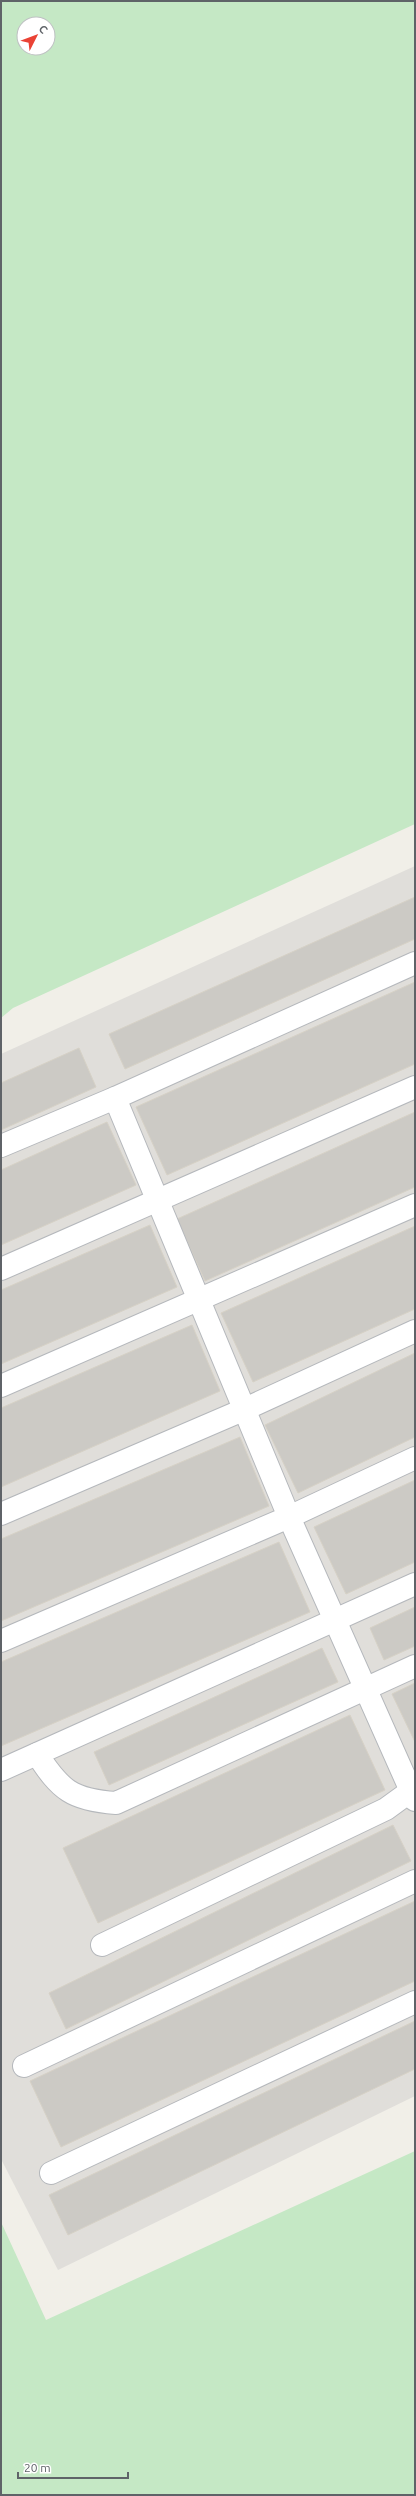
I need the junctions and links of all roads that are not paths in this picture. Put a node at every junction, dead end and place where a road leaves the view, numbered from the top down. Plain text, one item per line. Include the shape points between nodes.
1 (415, 963) edge
2 (415, 1087) edge
3 (115, 1098) junction
4 (1, 1146) edge
5 (158, 1200) junction
6 (415, 1205) edge
7 (1, 1269) edge
8 (198, 1301) junction
9 (415, 1331) edge
10 (1, 1386) edge
11 (243, 1410) junction
12 (415, 1458) edge
13 (1, 1514) edge
14 (288, 1516) junction
15 (415, 1584) edge
16 (335, 1622) junction
17 (1, 1641) edge
18 (415, 1666) edge
19 (366, 1689) junction
20 (37, 1754) junction
21 (1, 1770) edge
22 (414, 1793) edge
23 (415, 1881) edge
24 (102, 1945) dead end
25 (415, 2002) edge
26 (24, 2066) dead end
27 (51, 2173) dead end

1 - 3 lane
2 - 5 lane
3 - 4 lane
3 - 5 lane
5 - 7 lane
5 - 8 lane
6 - 8 lane
8 - 10 lane
8 - 11 lane
9 - 11 lane
11 - 13 lane
11 - 14 lane
12 - 14 lane
14 - 16 lane
14 - 17 lane
15 - 16 lane
16 - 19 lane
16 - 20 lane
18 - 19 lane
19 - 20 lane via 116,1803 90,1801 70,1793 51,1776
19 - 22 lane
20 - 21 lane
22 - 24 lane via 386,1809
23 - 26 lane
25 - 27 lane

